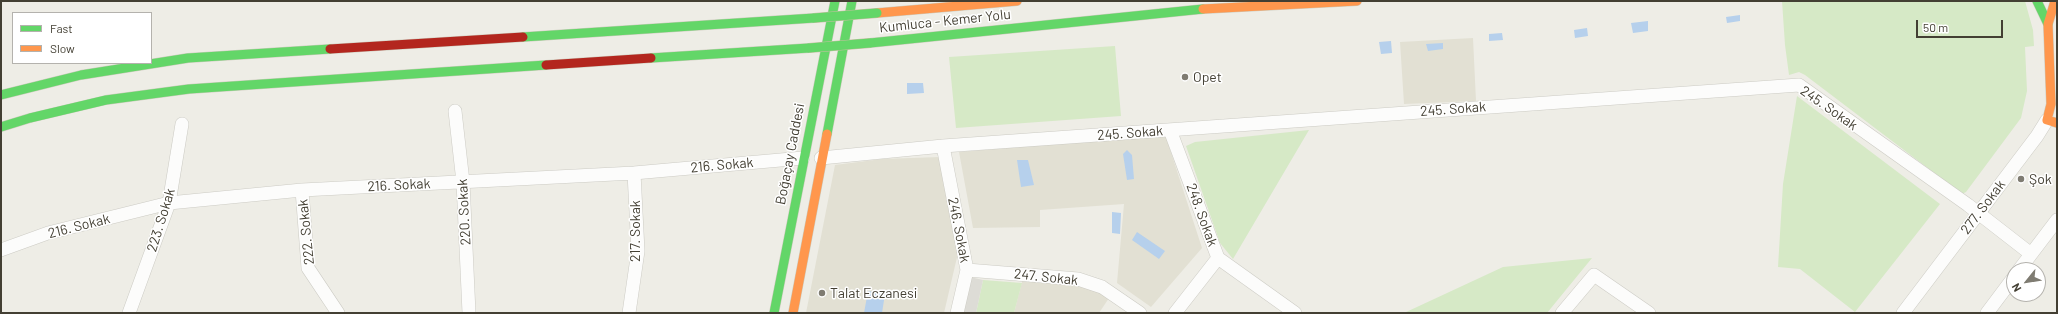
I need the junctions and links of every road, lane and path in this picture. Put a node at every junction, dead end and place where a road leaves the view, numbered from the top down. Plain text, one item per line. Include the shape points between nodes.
1 (835, 1) edge
2 (852, 1) edge
3 (1017, 1) edge
4 (1357, 1) edge
5 (2037, 1) edge
6 (2055, 1) edge
7 (2048, 24) junction
8 (150, 64) edge
9 (152, 64) edge
10 (1, 95) edge
11 (455, 111) dead end
12 (2052, 121) edge
13 (182, 124) dead end
14 (1, 127) edge
15 (1170, 130) junction
16 (943, 146) junction
17 (803, 158) junction
18 (821, 158) junction
19 (634, 173) junction
20 (463, 182) junction
21 (302, 190) junction
22 (169, 203) junction
23 (1979, 213) junction
24 (2057, 220) edge
25 (1, 250) edge
26 (2031, 254) junction
27 (1218, 258) junction
28 (2025, 262) edge
29 (967, 270) junction
30 (2006, 287) edge
31 (129, 313) edge
32 (338, 313) edge
33 (468, 313) edge
34 (629, 313) edge
35 (774, 313) edge
36 (793, 313) edge
37 (957, 313) edge
38 (1140, 313) edge
39 (1175, 313) edge
40 (1295, 313) edge
41 (1562, 313) edge
42 (1649, 313) edge
43 (1903, 313) edge
44 (1986, 313) edge

1 - 17 main road, Boğaçay Caddesi
2 - 18 main road
3 - 9 main road, Kumluca - Kemer Yolu, bridge via 814,18 188,58
4 - 14 main road, Kumluca - Kemer Yolu, bridge via 1227,6 809,48 189,89 106,100
5 - 7 main road
6 - 7 main road
7 - 12 main road, 277. Sokak
8 - 10 main road, Kumluca - Kemer Yolu, bridge via 81,75
11 - 20 street, 220. Sokak
12 - 23 street, 277. Sokak via 2037,136
13 - 22 street, 223. Sokak
15 - 16 street, 245. Sokak
15 - 23 street, 245. Sokak via 1799,85
15 - 27 street, 248. Sokak
16 - 18 street, 245. Sokak
16 - 29 street, 246. Sokak
17 - 19 street, 216. Sokak
17 - 35 main road, Boğaçay Caddesi
18 - 36 main road
19 - 20 street, 216. Sokak
19 - 34 street, 217. Sokak via 638,251
20 - 21 street, 216. Sokak
20 - 33 street, 220. Sokak
21 - 22 street, 216. Sokak
21 - 32 street, 222. Sokak via 308,268
22 - 25 street, 216. Sokak via 48,233
22 - 31 street, 223. Sokak
23 - 26 street, 245. Sokak
23 - 43 street, 277. Sokak
24 - 26 street
26 - 28 street
27 - 39 street, 248. Sokak
27 - 40 street
29 - 37 street, 246. Sokak
29 - 38 street, 247. Sokak via 1078,279 1102,287
30 - 44 street
41 - 42 street via 1594,275

